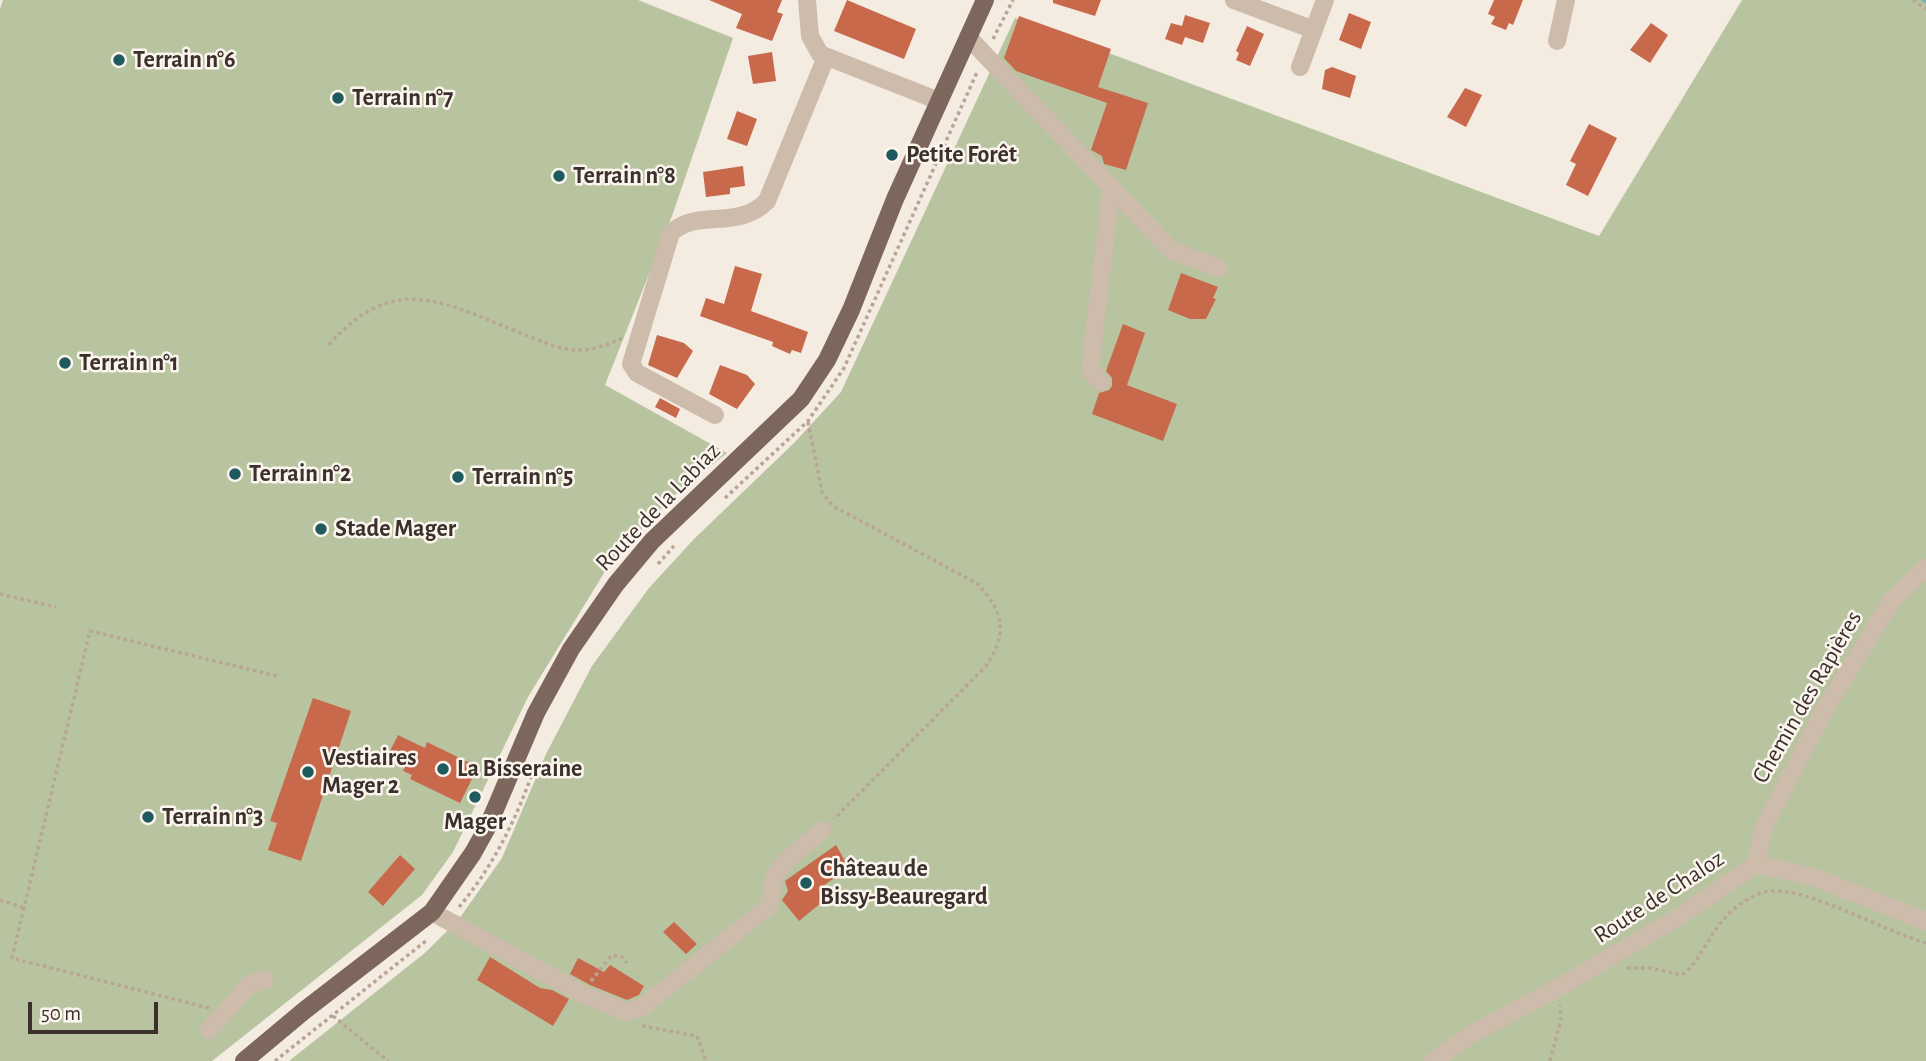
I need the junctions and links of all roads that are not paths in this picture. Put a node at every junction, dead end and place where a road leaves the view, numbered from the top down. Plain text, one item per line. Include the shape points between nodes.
1 (807, 0) edge
2 (985, 0) edge
3 (1234, 0) edge
4 (1325, 0) edge
5 (1566, 0) edge
6 (1314, 30) junction
7 (968, 37) junction
8 (1557, 41) dead end
9 (825, 57) junction
10 (1300, 67) dead end
11 (939, 101) junction
12 (1111, 190) junction
13 (1219, 268) dead end
14 (1101, 382) dead end
15 (715, 415) dead end
16 (1926, 568) edge
17 (822, 830) road end
18 (1756, 864) junction
19 (439, 917) junction
20 (1926, 920) edge
21 (264, 980) dead end
22 (209, 1030) dead end
23 (244, 1061) edge
24 (1433, 1061) edge

1 - 9 street via 813,47
2 - 7 main road, Route de la Labiaz
3 - 6 street
4 - 6 street
5 - 8 street
6 - 10 street
7 - 11 main road, Route de la Labiaz
7 - 12 street
9 - 11 street
9 - 15 street via 767,201 747,217 687,223 671,233 641,330 631,365 637,373
11 - 19 main road, Route de la Labiaz via 827,360 801,399 652,541 616,584 571,649 536,713
12 - 13 street via 1171,250
12 - 14 street via 1090,361 1091,372
16 - 18 street, Chemin des Rapières via 1892,600 1834,693 1774,804
17 - 19 street via 775,875 769,906 640,1008 626,1012
18 - 20 street, Route de Chaloz via 1813,877
18 - 24 street, Route de Chaloz via 1680,916 1470,1035
19 - 23 main road, Route de la Labiaz via 304,1010
21 - 22 street via 250,984

